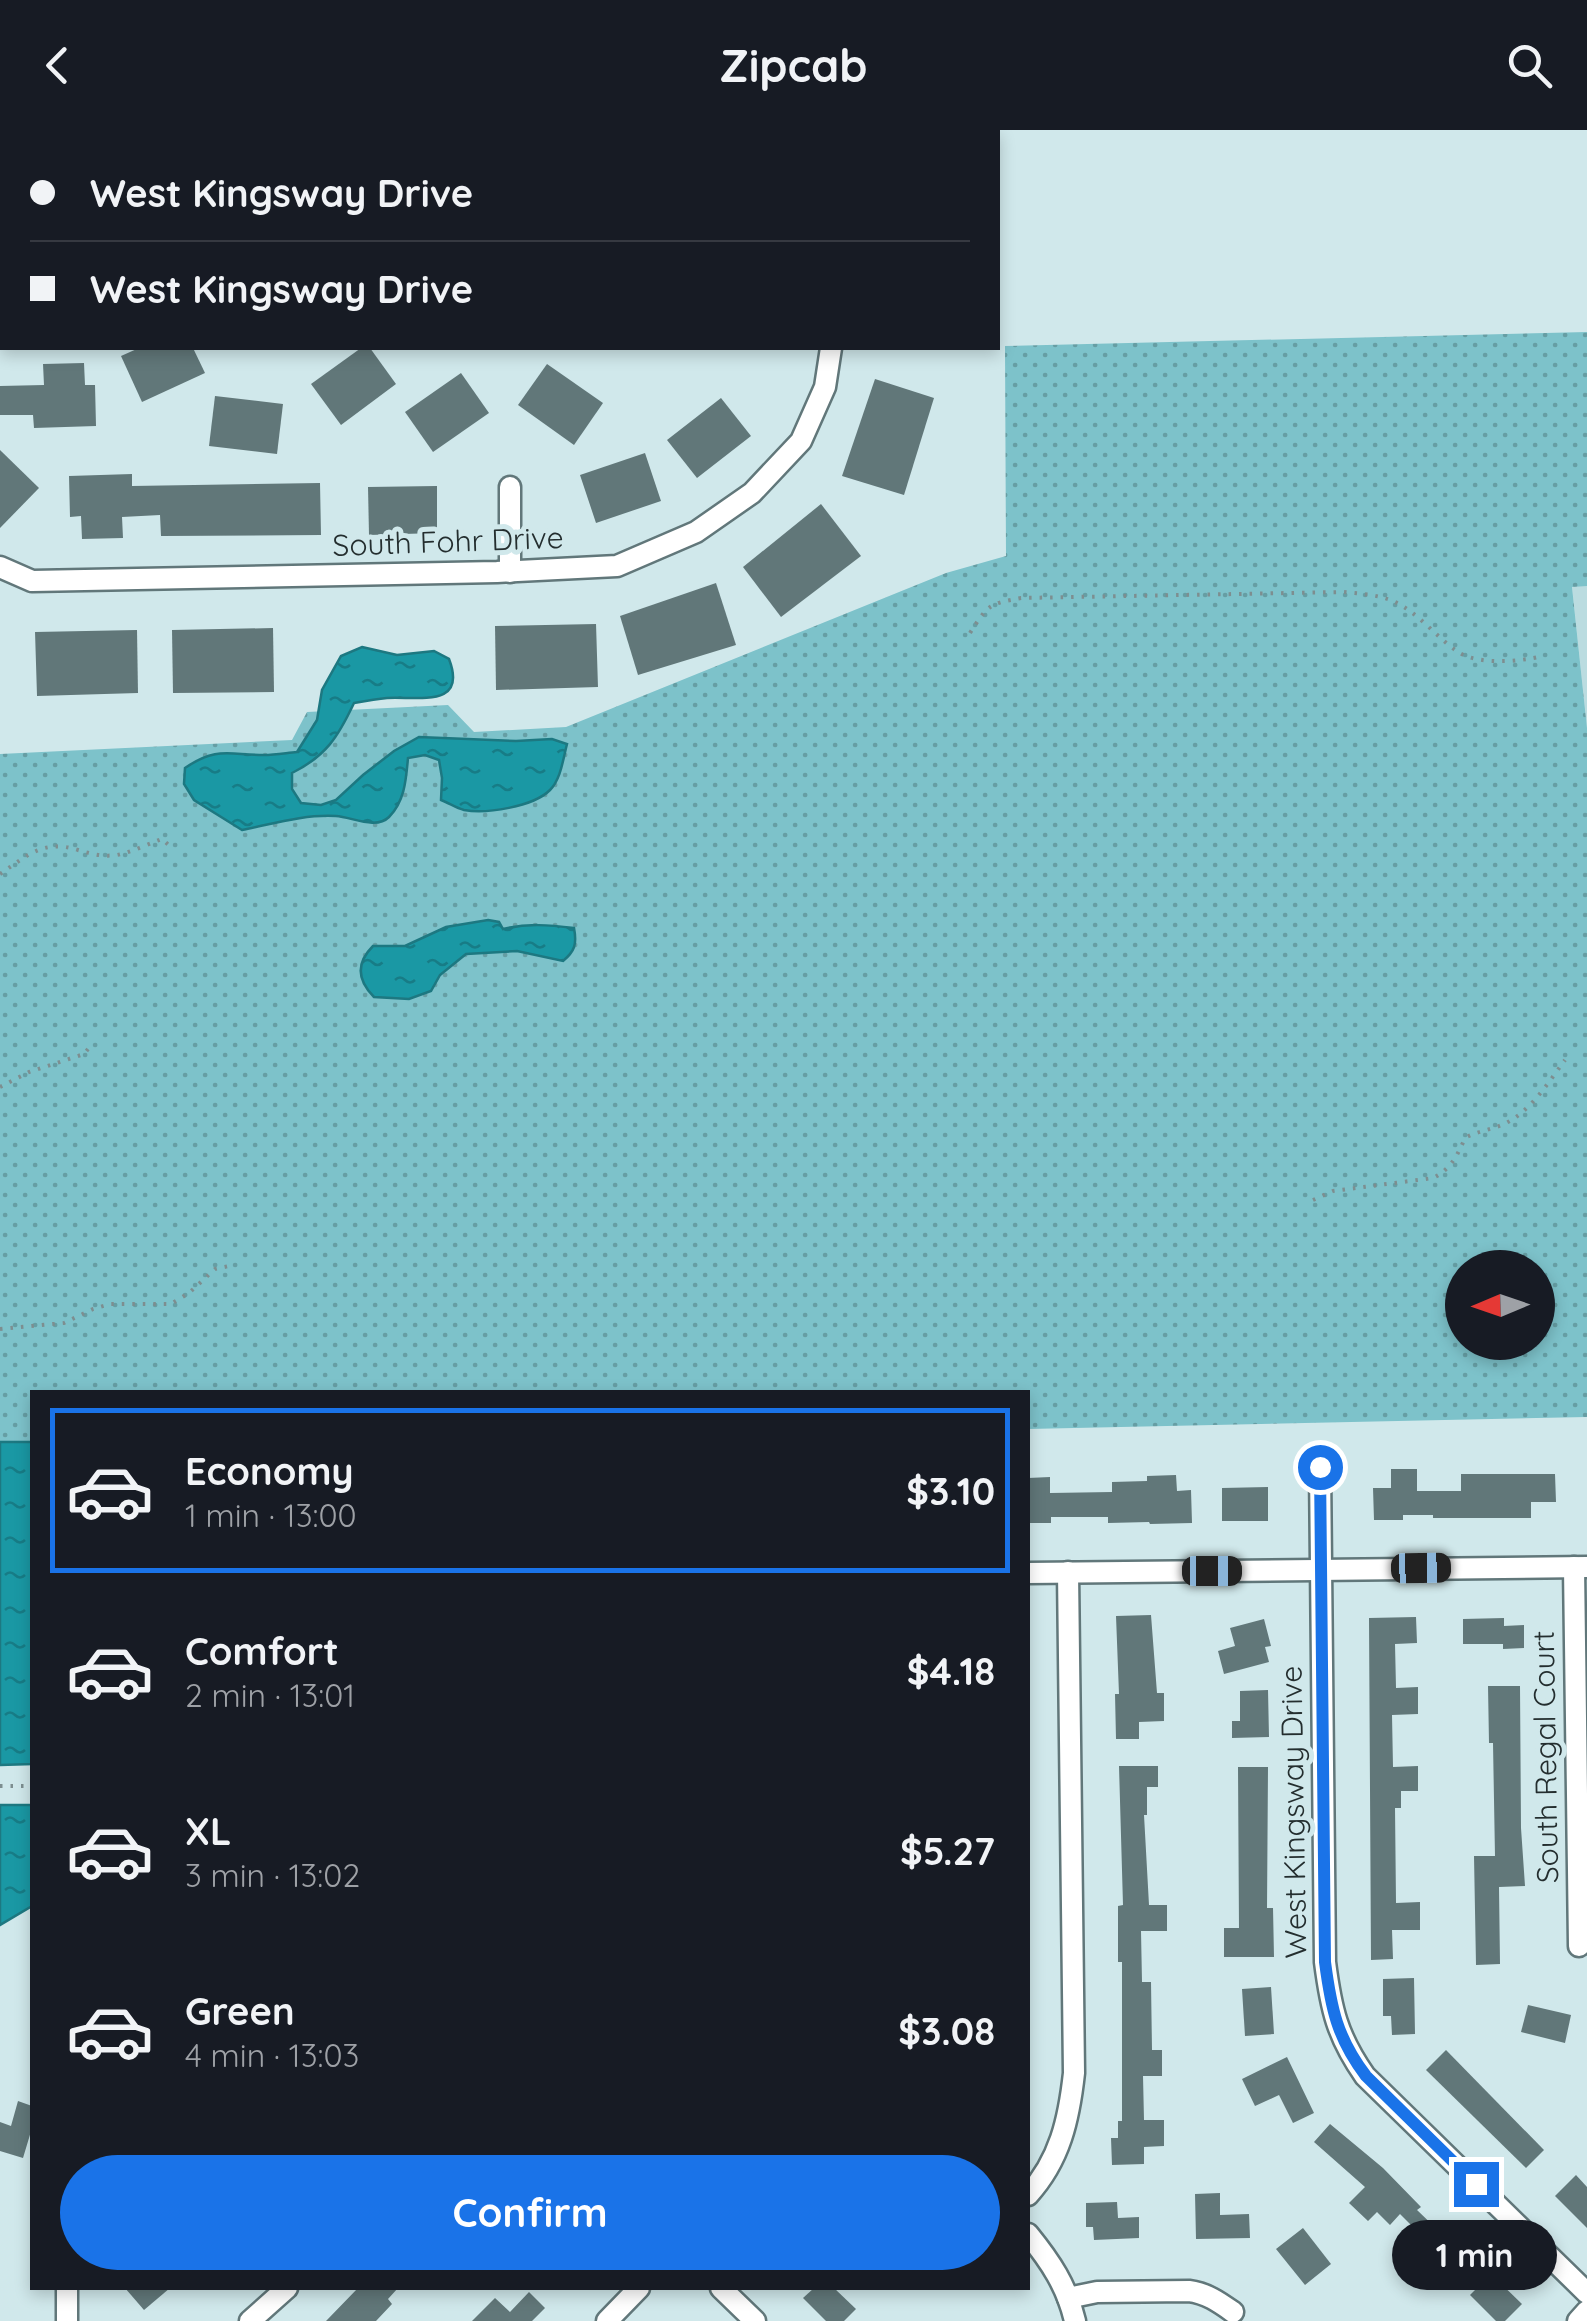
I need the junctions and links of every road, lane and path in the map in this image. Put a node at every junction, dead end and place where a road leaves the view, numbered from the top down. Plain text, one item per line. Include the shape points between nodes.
1 (831, 350) edge
2 (510, 488) dead end
3 (0, 566) edge
4 (510, 572) junction
5 (970, 634) dead end
6 (1542, 656) dead end
7 (173, 849) dead end
8 (0, 874) edge
9 (88, 1049) dead end
10 (1565, 1060) dead end
11 (0, 1087) edge
12 (1314, 1200) dead end
13 (229, 1266) dead end
14 (0, 1328) edge
15 (1320, 1467) dead end
16 (1580, 1567) edge
17 (1320, 1570) junction
18 (1068, 1572) junction
19 (1030, 1573) edge
20 (0, 1786) edge
21 (30, 1786) edge
22 (1579, 1946) dead end
23 (1030, 2191) edge
24 (1030, 2236) edge
25 (67, 2290) edge
26 (285, 2290) edge
27 (638, 2290) edge
28 (723, 2290) edge
29 (1587, 2292) edge
30 (1068, 2298) junction
31 (1233, 2312) dead end
32 (1587, 2312) edge
33 (68, 2321) edge
34 (250, 2321) edge
35 (607, 2321) edge
36 (755, 2321) edge
37 (1075, 2321) edge
38 (1578, 2321) edge

1 - 4 street, South Fohr Drive via 825,387 801,441 752,494 696,532 617,566
2 - 4 street
3 - 4 street, South Fohr Drive via 32,582
5 - 6 path via 993,603 1021,598 1344,592 1402,606 1462,655
7 - 8 path via 162,840 116,855 48,846
9 - 11 path
10 - 12 path via 1519,1114 1465,1138 1444,1173
13 - 14 path via 215,1269 170,1304 110,1304 64,1323
15 - 17 street, West Kingsway Drive
16 - 17 street
16 - 22 street, South Regal Court
17 - 18 street
17 - 29 street, West Kingsway Drive via 1330,2007 1366,2076
18 - 19 street
18 - 23 street via 1074,2073 1064,2134
20 - 21 path
24 - 30 street
25 - 33 street
26 - 34 street
27 - 35 street
28 - 36 street
30 - 31 street via 1200,2292
30 - 37 street
32 - 38 street

